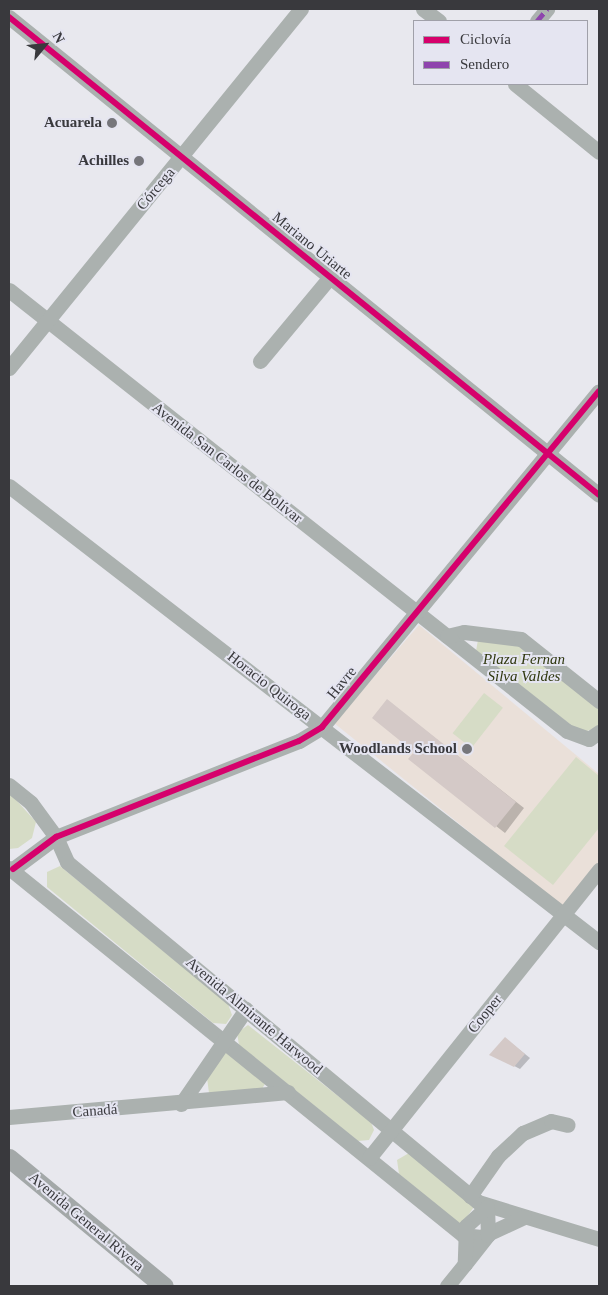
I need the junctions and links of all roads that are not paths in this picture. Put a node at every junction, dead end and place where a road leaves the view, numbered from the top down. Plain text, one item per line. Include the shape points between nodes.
1 (301, 9) edge
2 (423, 9) edge
3 (547, 9) edge
4 (9, 17) edge
5 (438, 20) edge
6 (538, 20) edge
7 (517, 85) edge
8 (599, 152) edge
9 (183, 157) junction
10 (330, 277) junction
11 (9, 290) edge
12 (47, 320) junction
13 (260, 361) dead end
14 (9, 368) edge
15 (599, 391) edge
16 (548, 454) junction
17 (9, 486) edge
18 (599, 495) edge
19 (415, 612) junction
20 (447, 636) junction
21 (599, 701) edge
22 (322, 727) junction
23 (599, 732) edge
24 (9, 785) edge
25 (56, 837) junction
26 (11, 869) edge
27 (599, 870) edge
28 (564, 915) junction
29 (599, 942) edge
30 (246, 1009) junction
31 (223, 1037) junction
32 (288, 1092) junction
33 (181, 1104) junction
34 (9, 1117) edge
35 (568, 1125) dead end
36 (392, 1130) junction
37 (9, 1158) edge
38 (369, 1158) junction
39 (470, 1196) junction
40 (486, 1207) junction
41 (524, 1217) junction
42 (463, 1235) junction
43 (488, 1235) junction
44 (599, 1239) edge
45 (465, 1264) junction
46 (164, 1286) edge
47 (447, 1286) edge

1 - 9 street, Córcega
2 - 5 street
3 - 6 street
4 - 9 street, Mariano Uriarte
7 - 8 street
9 - 10 street, Mariano Uriarte
9 - 12 street, Córcega
10 - 13 street
10 - 16 street, Mariano Uriarte
11 - 12 street, Avenida San Carlos de Bolívar
12 - 14 street, Córcega
12 - 19 street, Avenida San Carlos de Bolívar
15 - 16 street, Havre
16 - 18 street, Mariano Uriarte
16 - 19 street, Havre
17 - 22 street, Horacio Quiroga
19 - 20 street, Avenida San Carlos de Bolívar
19 - 22 street, Havre
20 - 21 street via 464,632 521,639
20 - 23 street, Avenida San Carlos de Bolívar via 578,738
22 - 25 street, Havre via 299,742
22 - 28 street, Horacio Quiroga
24 - 25 street, Avenida Almirante Harwood via 31,803
25 - 26 street, Havre
25 - 30 street, Avenida Almirante Harwood via 67,862
26 - 31 street
27 - 28 street, Cooper
28 - 29 street, Horacio Quiroga
28 - 36 street, Cooper
30 - 31 street
30 - 36 street, Avenida Almirante Harwood
31 - 32 street
31 - 33 street via 220,1048
32 - 33 street, Canadá
32 - 38 street
33 - 34 street, Canadá
35 - 39 street via 551,1121 523,1133 498,1156
36 - 38 street, Cooper
36 - 39 street, Avenida Almirante Harwood
37 - 46 main road, Avenida General Rivera
38 - 42 street
39 - 40 street, Avenida Almirante Harwood
40 - 41 street, Avenida Almirante Harwood
40 - 42 street via 470,1220
40 - 43 street
41 - 43 street
41 - 44 street, Avenida Almirante Harwood
42 - 43 street
42 - 45 street
43 - 45 street
45 - 47 street

